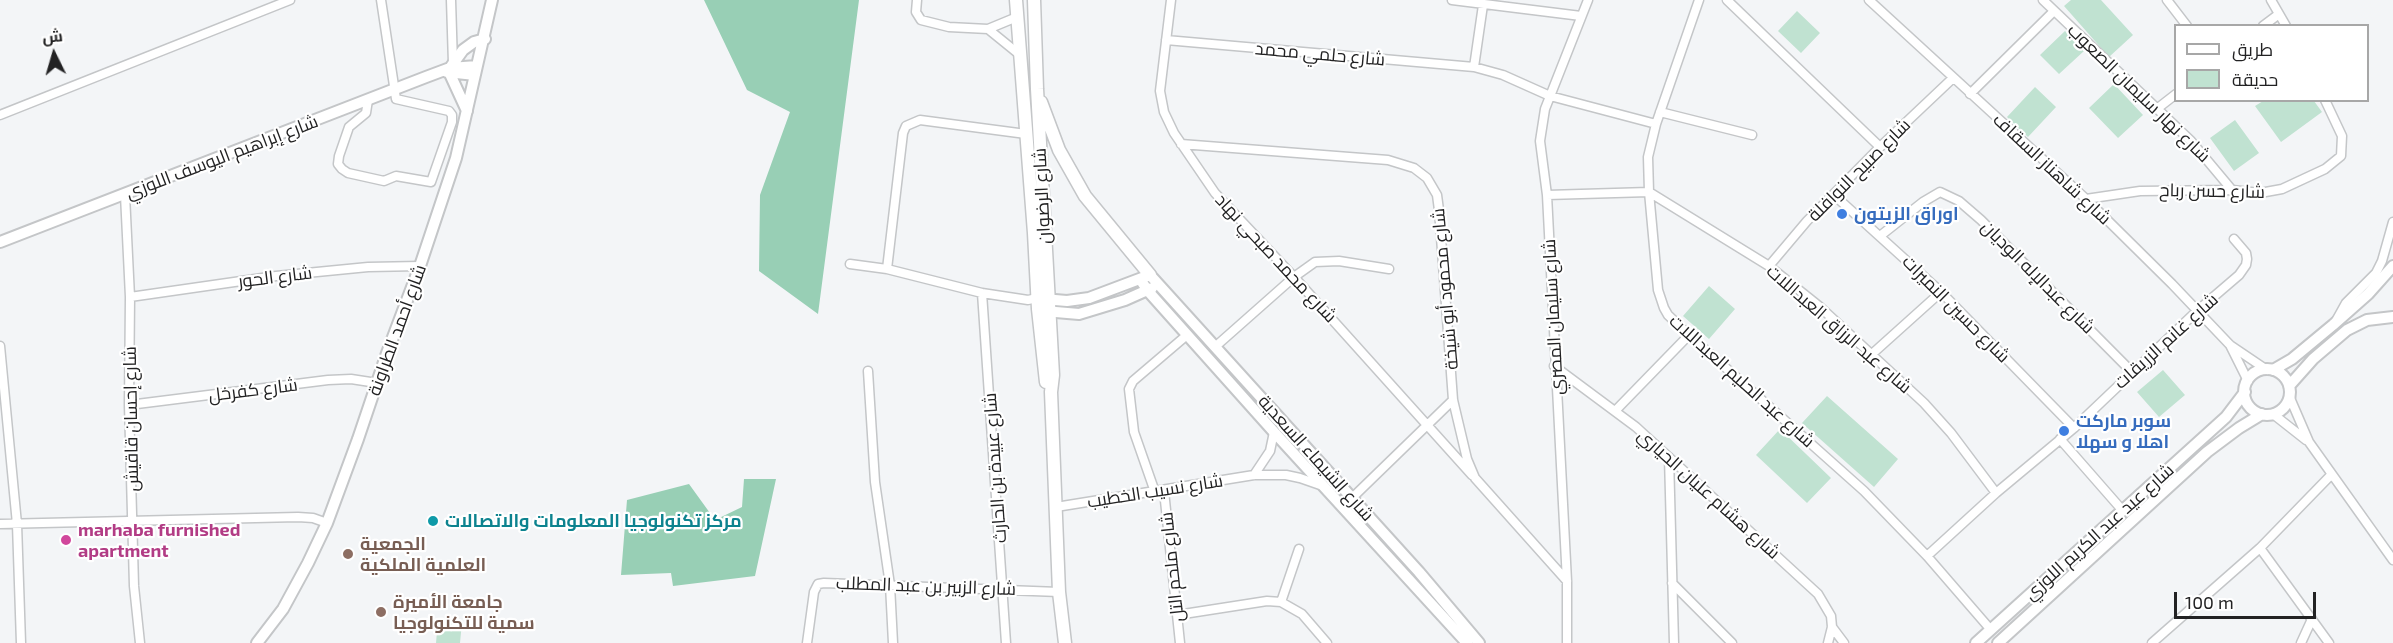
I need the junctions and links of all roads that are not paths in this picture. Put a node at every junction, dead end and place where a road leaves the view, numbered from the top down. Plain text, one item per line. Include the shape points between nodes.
1 (263, 0) edge
2 (290, 0) edge
3 (381, 0) edge
4 (451, 0) edge
5 (492, 0) edge
6 (917, 0) edge
7 (1016, 0) edge
8 (1034, 0) edge
9 (1171, 0) edge
10 (1452, 0) edge
11 (1588, 0) edge
12 (1699, 0) edge
13 (1727, 0) edge
14 (1869, 0) edge
15 (2043, 0) edge
16 (2167, 0) edge
17 (2271, 0) edge
18 (1483, 5) junction
19 (264, 11) junction
20 (2054, 11) junction
21 (2279, 14) junction
22 (1581, 16) junction
23 (1017, 17) junction
24 (2185, 24) edge
25 (2266, 24) edge
26 (2285, 24) edge
27 (988, 29) junction
28 (485, 39) junction
29 (1166, 40) junction
30 (1020, 55) junction
31 (1474, 67) junction
32 (449, 69) junction
33 (476, 70) junction
34 (1953, 78) junction
35 (394, 89) junction
36 (1037, 89) junction
37 (1970, 94) junction
38 (2174, 94) edge
39 (1550, 96) junction
40 (368, 100) junction
41 (2326, 102) edge
42 (2158, 108) junction
43 (467, 111) junction
44 (1660, 112) junction
45 (0, 115) edge
46 (1656, 124) junction
47 (1026, 134) junction
48 (1752, 135) dead end
49 (1181, 144) junction
50 (1880, 147) junction
51 (2232, 190) junction
52 (1649, 192) junction
53 (125, 195) junction
54 (1547, 195) junction
55 (1834, 195) junction
56 (2086, 199) junction
57 (2393, 222) edge
58 (1880, 236) junction
59 (2234, 239) dead end
60 (0, 242) edge
61 (850, 264) dead end
62 (420, 266) junction
63 (1769, 266) junction
64 (2393, 266) edge
65 (1389, 268) dead end
66 (887, 269) junction
67 (1145, 277) junction
68 (1294, 277) junction
69 (1158, 285) junction
70 (1148, 291) junction
71 (1941, 292) junction
72 (982, 293) junction
73 (1099, 295) junction
74 (130, 297) junction
75 (1040, 304) junction
76 (1103, 307) junction
77 (2197, 311) junction
78 (2393, 317) edge
79 (2333, 325) junction
80 (1187, 335) junction
81 (1689, 335) junction
82 (2230, 345) junction
83 (0, 346) edge
84 (1216, 346) junction
85 (1872, 354) junction
86 (1554, 366) junction
87 (2270, 370) junction
88 (868, 371) dead end
89 (2131, 371) junction
90 (377, 383) junction
91 (2289, 386) junction
92 (2246, 387) junction
93 (2, 398) edge
94 (2290, 398) junction
95 (1453, 400) junction
96 (129, 405) junction
97 (1616, 410) junction
98 (2262, 414) junction
99 (2273, 414) junction
100 (1429, 426) junction
101 (2074, 428) junction
102 (1274, 432) junction
103 (2060, 439) junction
104 (2309, 442) junction
105 (1669, 457) junction
106 (1254, 475) junction
107 (2331, 475) junction
108 (1475, 478) junction
109 (1323, 486) junction
110 (1160, 492) junction
111 (1996, 493) junction
112 (1352, 498) junction
113 (1056, 507) junction
114 (2123, 511) junction
115 (134, 521) junction
116 (327, 523) junction
117 (0, 524) edge
118 (17, 524) junction
119 (2260, 548) junction
120 (1299, 549) dead end
121 (1927, 556) junction
122 (2393, 560) edge
123 (1566, 581) junction
124 (1672, 584) junction
125 (890, 585) junction
126 (1004, 588) junction
127 (1059, 592) junction
128 (1281, 602) junction
129 (1178, 615) junction
130 (2312, 619) junction
131 (1832, 627) junction
132 (1990, 630) junction
133 (1469, 641) edge
134 (2154, 642) edge
135 (21, 643) edge
136 (140, 643) edge
137 (257, 643) edge
138 (807, 643) edge
139 (893, 643) edge
140 (1006, 643) edge
141 (1065, 643) edge
142 (1180, 643) edge
143 (1327, 643) edge
144 (1567, 643) edge
145 (1674, 643) edge
146 (1732, 643) edge
147 (1828, 643) edge
148 (1844, 643) edge
149 (1976, 643) edge
150 (1998, 643) edge
151 (2301, 643) edge
152 (2329, 643) edge

1 - 19 street
2 - 19 street
3 - 35 street
4 - 32 street
5 - 28 street, شارع أحمد الطراونة
6 - 27 street via 917,16 924,22
7 - 23 main road
8 - 36 main road, شارع الرضوان
9 - 29 street, شارع محمد صبحي نهاد
10 - 18 street
11 - 22 street, شارع سليمان المصري
12 - 44 street, شارع عبد الحليم العبداللات
13 - 50 street
14 - 34 street, شارع شاهناز السقاف
15 - 20 street, شارع نهار سليمان الصعوب
16 - 24 street
17 - 21 street
18 - 22 street
18 - 31 street
19 - 45 street
20 - 37 street
20 - 42 street, شارع نهار سليمان الصعوب
21 - 25 street
21 - 26 street
22 - 39 street, شارع سليمان المصري
23 - 27 street
23 - 30 main road
27 - 30 street
28 - 32 street via 468,46
28 - 33 street, شارع أحمد الطراونة
29 - 31 street, شارع حلمي محمد
29 - 49 street, شارع محمد صبحي نهاد via 1161,102
30 - 47 main road
31 - 39 street, شارع حلمي محمد
32 - 33 street, شارع إبراهيم اليوسف اللوزي
32 - 35 street, شارع إبراهيم اليوسف اللوزي
32 - 43 street
33 - 43 street, شارع أحمد الطراونة
34 - 37 street, شارع شاهناز السقاف
34 - 50 street, شارع صبيح النوافلة
35 - 40 street, شارع إبراهيم اليوسف اللوزي
35 - 40 street via 398,99 452,115 453,122 430,182 396,176 384,181 348,173 338,164 349,127 366,114
36 - 67 main road via 1059,150 1085,196
36 - 75 main road, شارع الرضوان
37 - 56 street, شارع شاهناز السقاف
38 - 42 street
39 - 46 street, شارع حلمي محمد
39 - 54 street, شارع سليمان المصري via 1540,141
40 - 53 street, شارع إبراهيم اليوسف اللوزي
41 - 51 street, شارع حسن رباح via 2342,136 2343,150 2335,163 2271,192
42 - 51 street, شارع نهار سليمان الصعوب
43 - 62 street, شارع أحمد الطراونة via 456,158
44 - 46 street, شارع عبد الحليم العبداللات
44 - 48 street
46 - 52 street, شارع عبد الحليم العبداللات via 1648,157
47 - 66 street via 920,120 906,126
47 - 75 main road, شارع الرضوان
49 - 68 street, شارع محمد صبحي نهاد via 1215,193
49 - 95 street, شارع محمود أبو شيخة via 1388,160 1414,168 1427,177 1437,195 1441,225
50 - 55 street, شارع صبيح النوافلة
51 - 56 street, شارع حسن رباح via 2140,191
52 - 54 street
52 - 63 street, شارع عبد الرزاق العبداللات
52 - 81 street, شارع عبد الحليم العبداللات via 1660,299 1668,315
53 - 60 street, شارع إبراهيم اليوسف اللوزي
53 - 74 street, شارع إحسان قاقيش
54 - 86 street, شارع سليمان المصري
55 - 58 street, شارع حسين النميرات
55 - 63 street, شارع صبيح النوافلة via 1807,220
56 - 77 street, شارع شاهناز السقاف
57 - 79 street via 2376,273 2346,303
58 - 71 street, شارع حسين النميرات
58 - 89 street, شارع عبدالإله الوديان via 1940,192 1959,201
59 - 77 street, شارع غانم الزريقات via 2246,253 2247,265
61 - 66 street
62 - 74 street, شارع الحور via 276,276
62 - 90 street, شارع أحمد الطراونة
63 - 85 street, شارع عبد الرزاق العبداللات
64 - 79 street
65 - 68 street via 1322,260
66 - 72 street
67 - 69 street, شارع الشيماء السعدية
67 - 70 street, شارع الشيماء السعدية
67 - 73 street
68 - 84 street
68 - 100 street, شارع محمد صبحي نهاد
69 - 70 street
69 - 84 street, شارع الشيماء السعدية
70 - 76 street
70 - 80 street, شارع الشيماء السعدية
71 - 85 street
71 - 101 street, شارع حسين النميرات
72 - 75 street
72 - 126 street, شارع عبيدة بن الحارث
73 - 75 street
73 - 76 street
74 - 96 street, شارع إحسان قاقيش
75 - 76 street via 1079,314
75 - 113 main road, شارع الرضوان via 1045,376 1051,392
77 - 82 street, شارع شاهناز السقاف
77 - 89 street, شارع غانم الزريقات
78 - 91 street via 2367,320 2347,330
79 - 87 street via 2292,360
80 - 102 street, شارع الشيماء السعدية
80 - 110 street, شارع ملحم التل via 1133,381 1129,389 1134,432
81 - 97 street
81 - 121 street, شارع عبد الحليم العبداللات via 1864,491
82 - 87 street, شارع شاهناز السقاف
82 - 92 street, شارع شاهناز السقاف
83 - 93 street
84 - 112 street, شارع الشيماء السعدية
85 - 111 street, شارع عبد الرزاق العبداللات via 1924,403
86 - 97 street, شارع هشام عليان الحياري
86 - 123 street, شارع سليمان المصري
87 - 91 street via 2284,376
87 - 92 street via 2256,373
88 - 125 street via 875,482
89 - 101 street, شارع غانم الزريقات
90 - 96 street, شارع كفرخل via 328,380
90 - 116 street, شارع أحمد الطراونة
91 - 94 street
92 - 98 street via 2248,404
92 - 114 street, شارع عيد عبد الكريم اللوزي via 2226,417
93 - 118 street
94 - 99 street via 2284,408
94 - 104 street
95 - 100 street
95 - 108 street, شارع محمود أبو شيخة
96 - 115 street, شارع إحسان قاقيش
97 - 105 street, شارع هشام عليان الحياري
98 - 99 street
98 - 150 street, شارع عيد عبد الكريم اللوزي via 2207,452
99 - 104 street
100 - 108 street, شارع محمد صبحي نهاد
100 - 112 street
101 - 103 street, شارع غانم الزريقات
102 - 106 street via 1270,451
102 - 109 street, شارع الشيماء السعدية
103 - 111 street, شارع غانم الزريقات
103 - 114 street
104 - 107 street
105 - 124 street
105 - 131 street, شارع هشام عليان الحياري via 1818,594 1827,607
106 - 109 street, شارع نسيب الخطيب via 1286,475
106 - 110 street, شارع نسيب الخطيب
107 - 119 street
107 - 122 street
108 - 123 street, شارع محمود أبو شيخة
109 - 133 street, شارع الشيماء السعدية
110 - 113 street, شارع نسيب الخطيب
110 - 129 street, شارع ملحم التل
111 - 121 street, شارع غانم الزريقات
112 - 133 street, شارع الشيماء السعدية via 1419,572
113 - 127 main road, شارع الرضوان
114 - 132 street, شارع عيد عبد الكريم اللوزي
115 - 116 street via 298,517
115 - 118 street
115 - 136 street, شارع إحسان قاقيش via 134,586
116 - 137 street, شارع أحمد الطراونة via 283,609
117 - 118 street
118 - 135 street
119 - 130 street
119 - 134 street
120 - 128 street
121 - 132 street, شارع عبد الحليم العبداللات
123 - 144 street, شارع سليمان المصري
124 - 145 street
124 - 146 street
125 - 126 street, شارع الزبير بن عبد المطلب
125 - 138 street, شارع الزبير بن عبد المطلب via 818,585 813,595
125 - 139 street
126 - 127 street, شارع الزبير بن عبد المطلب
126 - 140 street, شارع عبيدة بن الحارث
127 - 141 main road, شارع الرضوان
128 - 129 street
128 - 143 street via 1302,615
129 - 142 street, شارع ملحم التل
130 - 151 street
130 - 152 street
131 - 147 street
131 - 148 street, شارع هشام عليان الحياري
132 - 149 street, شارع عيد عبد الكريم اللوزي

